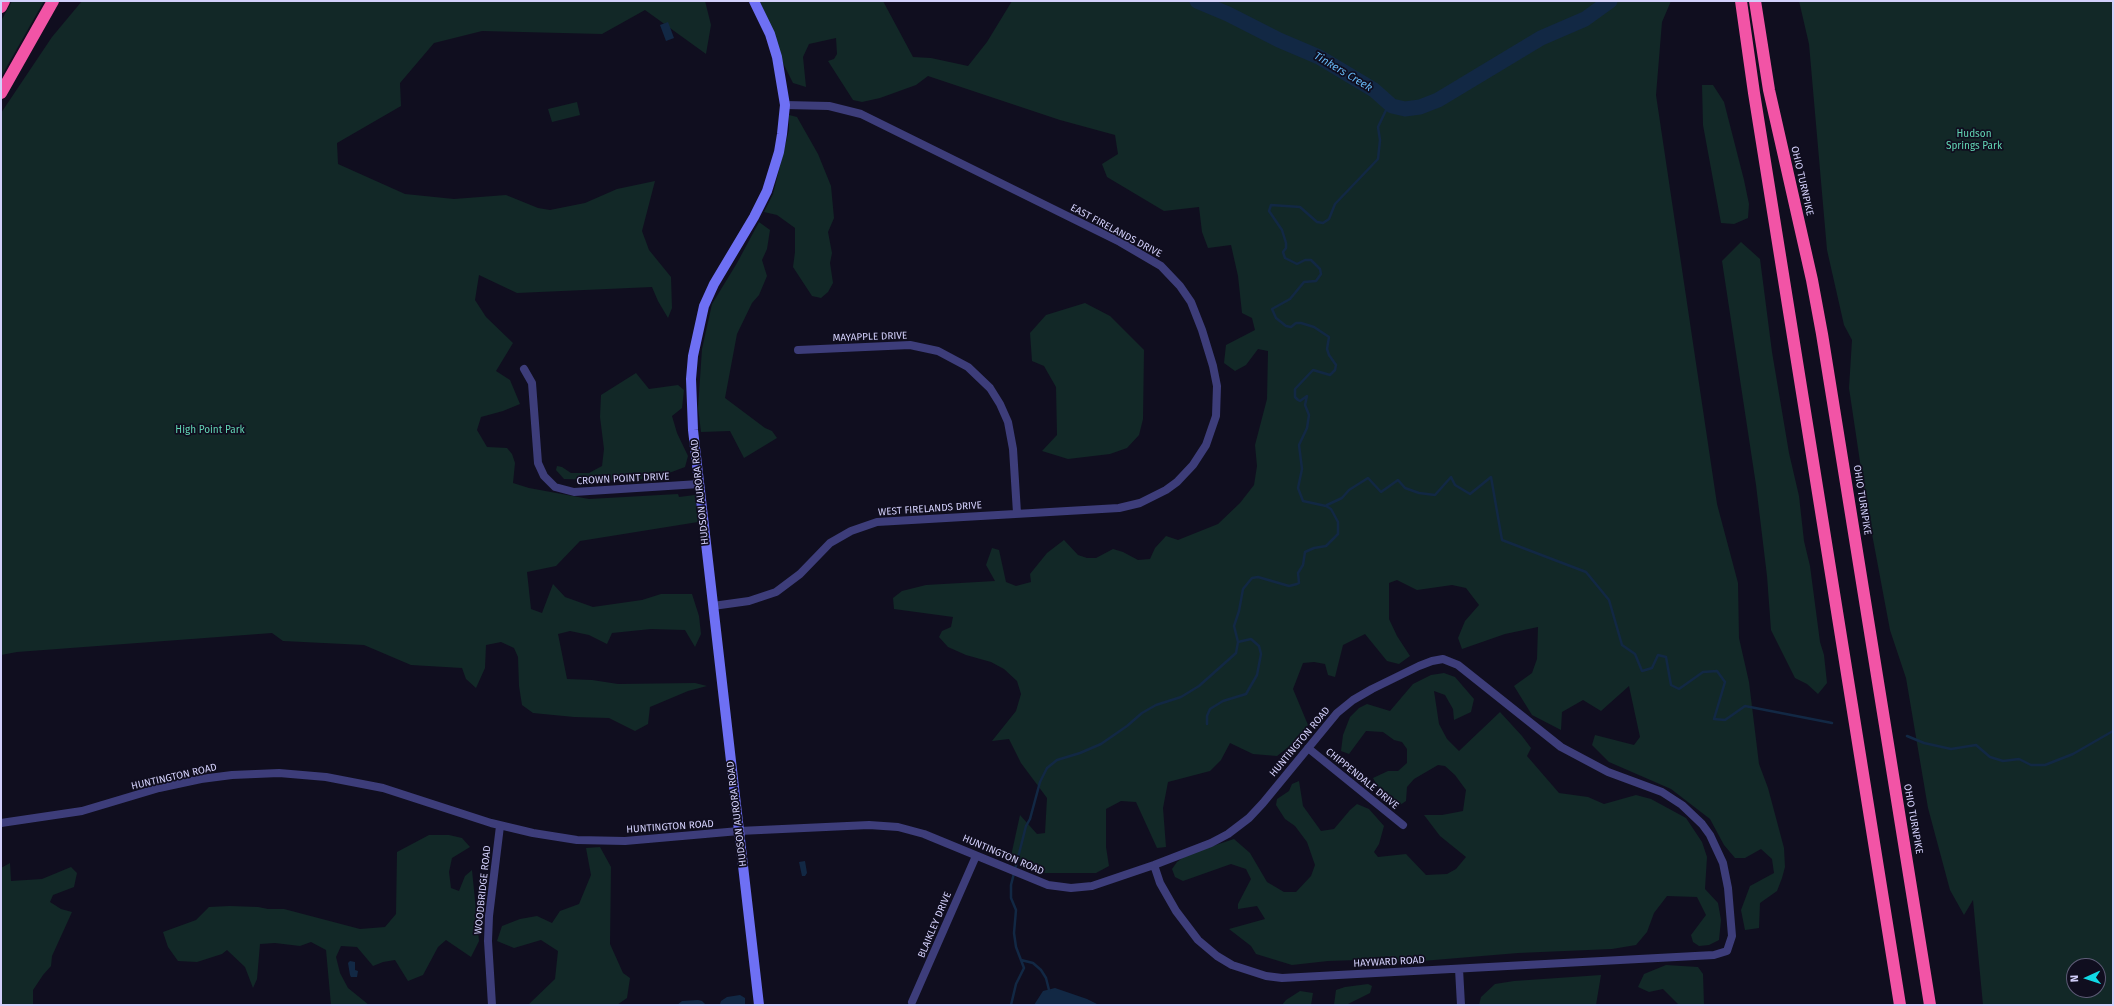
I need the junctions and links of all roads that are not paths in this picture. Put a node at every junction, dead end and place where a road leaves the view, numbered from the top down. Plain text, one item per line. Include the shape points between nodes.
1 (4, 1) edge
2 (53, 1) edge
3 (754, 1) edge
4 (1741, 1) edge
5 (1754, 1) edge
6 (1, 7) edge
7 (1, 93) edge
8 (785, 104) junction
9 (798, 350) dead end
10 (524, 369) dead end
11 (699, 484) junction
12 (1102, 509) joint
13 (1017, 514) junction
14 (713, 606) junction
15 (1308, 748) junction
16 (1, 823) edge
17 (1403, 825) dead end
18 (500, 826) junction
19 (739, 831) junction
20 (976, 856) junction
21 (1154, 865) junction
22 (1679, 957) joint
23 (1459, 969) junction
24 (912, 1002) dead end
25 (492, 1005) edge
26 (759, 1005) edge
27 (1461, 1005) edge
28 (1900, 1005) edge
29 (1930, 1005) edge

1 - 6 highway
2 - 7 highway
3 - 8 street, HUDSON AURORA ROAD via 777,57
4 - 28 highway
5 - 29 highway, OHIO TURNPIKE via 1769,90 1822,334
8 - 11 street, HUDSON AURORA ROAD via 779,152 767,191 714,284 697,331 691,379
8 - 12 street, EAST FIRELANDS DRIVE via 829,106 861,114 1147,256 1161,266 1180,286 1191,302 1214,366 1217,402 1212,429 1206,445 1193,465 1177,482 1140,503
9 - 13 street, MAYAPPLE DRIVE via 910,345 938,350 968,367 990,388 1008,422 1013,449
10 - 11 street, CROWN POINT DRIVE via 532,383 538,463 544,476 555,486 574,492
11 - 14 street, HUDSON AURORA ROAD
12 - 13 street, WEST FIRELANDS DRIVE
13 - 14 street, WEST FIRELANDS DRIVE via 892,520 867,525 851,530 830,544 800,574 776,592 749,601
14 - 19 street, HUDSON AURORA ROAD
15 - 17 street, CHIPPENDALE DRIVE
15 - 21 street, HUNTINGTON ROAD via 1263,803 1240,825 1211,843
15 - 22 street, HUNTINGTON ROAD via 1338,712 1354,700 1432,661 1450,661 1561,747 1596,766 1662,792 1682,805 1702,824 1723,863 1732,936 1727,951 1721,954
16 - 18 street, HUNTINGTON ROAD via 82,811 159,788 201,779 232,775 279,774 326,777 383,788
18 - 19 street, HUNTINGTON ROAD via 550,836 600,841 656,839
18 - 25 street, WOODBRIDGE ROAD via 489,922
19 - 20 street, HUNTINGTON ROAD via 869,825 898,827 924,834
19 - 26 street, HUDSON AURORA ROAD
20 - 21 street, HUNTINGTON ROAD via 1048,885 1071,888 1104,883
20 - 24 street, BLAIKLEY DRIVE
21 - 23 street, HAYWARD ROAD via 1166,894 1191,932 1217,956 1247,971 1282,978
22 - 23 street, HAYWARD ROAD
23 - 27 street

